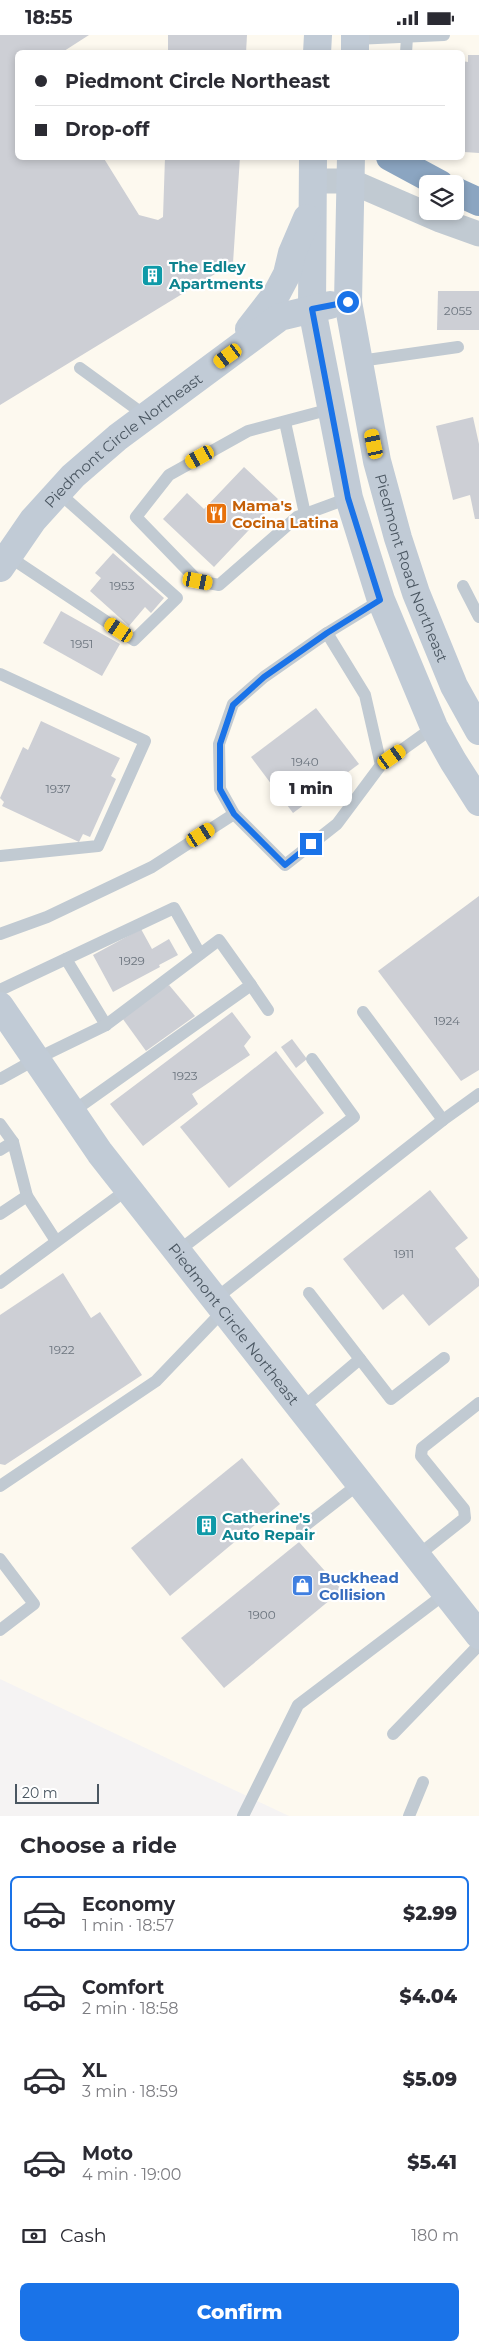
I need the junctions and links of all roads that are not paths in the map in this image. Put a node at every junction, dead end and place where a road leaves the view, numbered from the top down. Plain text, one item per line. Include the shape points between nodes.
1 (318, 35) edge
2 (444, 35) edge
3 (407, 37) junction
4 (355, 42) edge
5 (318, 50) edge
6 (406, 50) edge
7 (396, 160) edge
8 (312, 169) edge
9 (351, 169) edge
10 (423, 175) edge
11 (464, 195) edge
12 (479, 202) edge
13 (312, 207) junction
14 (479, 234) edge
15 (348, 302) junction
16 (312, 309) junction
17 (458, 347) dead end
18 (228, 356) junction
19 (360, 361) junction
20 (80, 369) dead end
21 (331, 409) junction
22 (146, 417) junction
23 (285, 422) junction
24 (58, 492) junction
25 (348, 498) junction
26 (305, 514) junction
27 (4, 562) edge
28 (463, 586) dead end
29 (380, 600) junction
30 (479, 617) edge
31 (327, 633) junction
32 (0, 674) edge
33 (434, 727) junction
34 (479, 731) edge
35 (380, 765) junction
36 (479, 802) edge
37 (234, 814) junction
38 (0, 856) edge
39 (0, 934) edge
40 (200, 954) junction
41 (66, 959) junction
42 (251, 985) junction
43 (0, 990) edge
44 (0, 1006) edge
45 (268, 1010) dead end
46 (363, 1012) dead end
47 (106, 1025) junction
48 (36, 1059) junction
49 (312, 1059) dead end
50 (0, 1079) edge
51 (479, 1094) edge
52 (72, 1112) junction
53 (443, 1120) junction
54 (0, 1124) edge
55 (13, 1142) junction
56 (0, 1150) edge
57 (128, 1189) junction
58 (27, 1196) junction
59 (0, 1214) edge
60 (56, 1241) junction
61 (178, 1251) junction
62 (0, 1283) edge
63 (309, 1293) dead end
64 (220, 1305) junction
65 (444, 1358) dead end
66 (360, 1359) junction
67 (479, 1403) edge
68 (301, 1409) junction
69 (360, 1483) junction
70 (0, 1486) edge
71 (302, 1528) dead end
72 (417, 1556) junction
73 (0, 1559) edge
74 (446, 1593) junction
75 (0, 1630) edge
76 (479, 1635) edge
77 (479, 1645) edge
78 (393, 1734) dead end
79 (423, 1783) dead end
80 (243, 1816) edge
81 (409, 1816) edge

1 - 5 main road
2 - 3 lane
3 - 4 lane
3 - 6 lane
7 - 10 highway
8 - 9 street
8 - 13 main road
9 - 14 street via 440,220
9 - 15 main road, Piedmont Road Northeast
11 - 12 highway
13 - 16 main road
13 - 18 main road via 277,293
15 - 16 main road, Piedmont Circle Northeast
15 - 19 main road, Piedmont Road Northeast
16 - 18 main road, Piedmont Circle Northeast via 280,317
16 - 21 main road
17 - 19 lane
18 - 22 main road, Piedmont Circle Northeast
19 - 34 main road, Piedmont Road Northeast via 377,461 398,538 416,593 454,685
20 - 22 lane
21 - 23 lane
21 - 25 main road
22 - 24 main road, Piedmont Circle Northeast via 118,437
23 - 26 lane
23 - 26 lane via 248,431 169,475 136,517 198,581 220,585 297,517
24 - 27 main road, Piedmont Circle Northeast via 33,520
24 - 27 lane via 177,598 134,640
25 - 26 lane
25 - 29 main road
28 - 30 lane
29 - 31 lane
29 - 33 main road
31 - 35 lane via 366,695
31 - 37 lane via 264,677 233,705 220,744 220,789
32 - 38 lane via 145,741 98,846
33 - 35 lane
33 - 36 main road
35 - 37 lane via 337,824 285,865
37 - 39 lane via 152,867 47,917
40 - 41 lane via 174,908
40 - 42 lane via 220,940
40 - 47 lane
41 - 43 lane
41 - 47 lane
42 - 45 lane
42 - 52 lane
44 - 48 main road, Piedmont Circle Northeast
46 - 53 lane
47 - 48 lane
48 - 50 lane
48 - 52 main road, Piedmont Circle Northeast
49 - 61 lane via 354,1117
51 - 53 lane
52 - 57 main road, Piedmont Circle Northeast
53 - 64 lane
54 - 55 lane
55 - 56 lane
55 - 58 lane
57 - 60 lane
57 - 61 main road, Piedmont Circle Northeast
58 - 59 lane
58 - 60 lane
60 - 62 lane
61 - 64 main road, Piedmont Circle Northeast
63 - 66 lane
64 - 68 main road, Piedmont Circle Northeast
64 - 70 lane via 156,1381
65 - 66 lane via 391,1399
66 - 68 lane
67 - 72 lane via 422,1448 421,1456 464,1509 465,1518
68 - 69 main road, Piedmont Circle Northeast
69 - 71 lane
69 - 72 main road, Piedmont Circle Northeast
72 - 74 main road, Piedmont Circle Northeast
73 - 75 lane via 34,1604
74 - 76 main road, Piedmont Circle Northeast
74 - 80 lane via 298,1705
77 - 78 lane
79 - 81 lane

